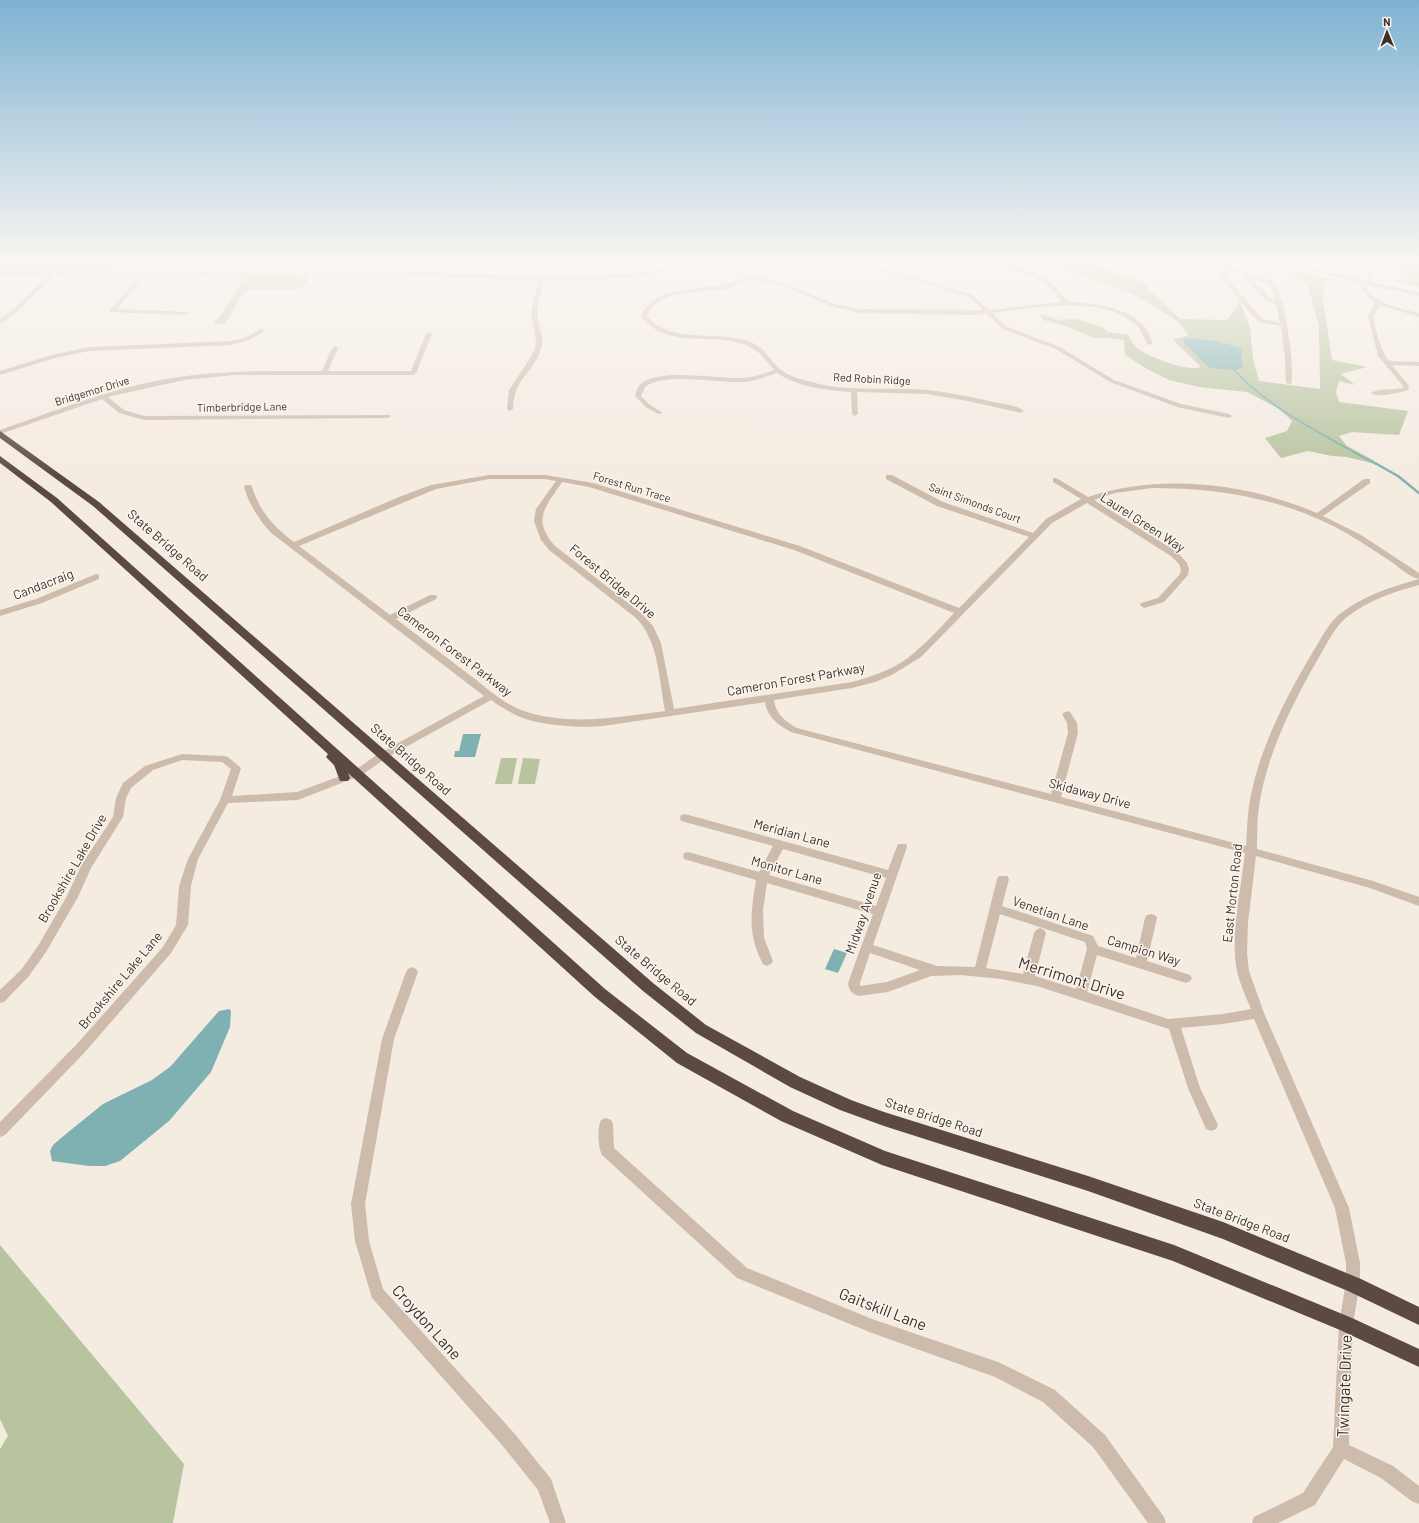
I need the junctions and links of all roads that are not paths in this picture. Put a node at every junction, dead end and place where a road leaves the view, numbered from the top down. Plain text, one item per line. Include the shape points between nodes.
1 (256, 334) edge
2 (429, 334) dead end
3 (537, 334) edge
4 (676, 334) edge
5 (1021, 334) edge
6 (1145, 334) edge
7 (1286, 334) edge
8 (1375, 334) edge
9 (1150, 344) dead end
10 (335, 348) dead end
11 (1387, 363) junction
12 (1419, 364) edge
13 (778, 371) junction
14 (324, 373) junction
15 (0, 374) edge
16 (1289, 383) dead end
17 (854, 390) junction
18 (1374, 392) dead end
19 (103, 396) junction
20 (510, 408) dead end
21 (1021, 411) dead end
22 (660, 413) dead end
23 (855, 414) dead end
24 (388, 416) dead end
25 (1229, 416) dead end
26 (0, 433) edge
27 (0, 459) edge
28 (889, 477) dead end
29 (561, 479) junction
30 (1056, 480) dead end
31 (1367, 481) dead end
32 (248, 487) dead end
33 (1086, 499) junction
34 (1318, 516) junction
35 (1034, 536) junction
36 (293, 546) junction
37 (96, 577) dead end
38 (1419, 577) edge
39 (1419, 582) edge
40 (433, 597) dead end
41 (1144, 605) dead end
42 (960, 612) junction
43 (0, 613) edge
44 (389, 618) junction
45 (491, 696) junction
46 (769, 698) junction
47 (670, 713) junction
48 (1067, 714) dead end
49 (382, 756) junction
50 (351, 775) junction
51 (1055, 799) junction
52 (225, 800) junction
53 (685, 818) dead end
54 (780, 844) junction
55 (902, 847) dead end
56 (1251, 851) junction
57 (688, 856) dead end
58 (891, 875) junction
59 (762, 878) junction
60 (1002, 879) dead end
61 (1419, 902) edge
62 (995, 908) junction
63 (879, 911) junction
64 (1151, 918) dead end
65 (1040, 933) dead end
66 (867, 947) junction
67 (1093, 949) junction
68 (767, 962) dead end
69 (1140, 964) junction
70 (939, 971) junction
71 (412, 972) dead end
72 (978, 972) junction
73 (1186, 978) dead end
74 (1028, 979) junction
75 (855, 989) joint
76 (1080, 996) junction
77 (0, 998) edge
78 (1258, 1012) junction
79 (1174, 1024) junction
80 (606, 1124) dead end
81 (1211, 1125) dead end
82 (0, 1131) edge
83 (1353, 1282) junction
84 (1419, 1316) edge
85 (1346, 1324) junction
86 (1419, 1358) edge
87 (1342, 1449) junction
88 (1419, 1496) edge
89 (558, 1523) edge
90 (1158, 1523) edge
91 (1260, 1523) edge

1 - 15 street via 231,343 88,348
2 - 14 street, Bridgemor Drive via 414,373
3 - 20 street via 539,348 509,396
4 - 13 street via 745,343 762,351
5 - 25 street via 1058,348 1112,381 1179,406
6 - 9 street
7 - 16 street via 1289,349
8 - 11 street via 1381,356
10 - 14 street
11 - 12 street
11 - 18 street via 1406,389
13 - 17 street, Red Robin Ridge via 815,385
13 - 22 street via 743,380 666,379 646,383 638,396
14 - 19 street, Bridgemor Drive via 210,375 162,382
17 - 21 street, Red Robin Ridge via 934,393
17 - 23 street
19 - 24 street, Timberbridge Lane via 125,415 144,418
19 - 26 street, Bridgemor Drive
26 - 49 highway, State Bridge Road via 96,504
27 - 50 highway via 54,500 305,724 302,728 304,733
28 - 35 street, Saint Simonds Court via 940,504
29 - 36 street, Forest Run Trace via 526,476 489,477 413,491
29 - 42 street, Forest Run Trace via 797,548
29 - 47 street, Forest Bridge Drive via 540,509 538,521 541,532 552,548 649,626 657,643
30 - 33 street, Laurel Green Way
31 - 34 street
32 - 36 street, Cameron Forest Parkway via 261,518
33 - 34 street, Cameron Forest Parkway via 1138,487 1196,486 1258,496
33 - 35 street, Cameron Forest Parkway via 1058,514
33 - 41 street, Laurel Green Way via 1174,554 1184,563 1184,575 1161,600
34 - 38 street, Cameron Forest Parkway via 1359,536
35 - 42 street, Cameron Forest Parkway
36 - 44 street, Cameron Forest Parkway
37 - 43 street, Candacraig via 39,601
39 - 56 street, East Morton Road via 1386,592 1343,616 1311,661 1296,687 1263,766 1254,806
40 - 44 street
42 - 46 street, Cameron Forest Parkway via 918,655 889,673 852,685
44 - 45 street, Cameron Forest Parkway
45 - 47 street, Cameron Forest Parkway via 522,714 564,723 603,723
45 - 49 street
46 - 47 street, Cameron Forest Parkway
46 - 51 street, Skidaway Drive via 774,716 794,730
48 - 51 street via 1072,723 1073,733
49 - 50 street
49 - 83 highway, State Bridge Road via 648,987 701,1029 795,1082 884,1119 1170,1211
50 - 52 street via 298,796
50 - 85 highway via 600,993 682,1058 787,1116 882,1158 1174,1253
51 - 56 street, Skidaway Drive
52 - 77 street, Brookshire Lake Drive via 236,768 224,759 178,758 161,763 138,776 127,786 121,798 118,817 86,867 42,949 25,972
52 - 82 street, Brookshire Lake Lane via 193,859 185,886 182,925 167,950 81,1048
53 - 54 street, Meridian Lane
54 - 58 street, Meridian Lane
54 - 59 street
55 - 58 street, Midway Avenue
56 - 61 street, Skidaway Drive via 1373,885
56 - 78 street, East Morton Road via 1241,953 1244,971
57 - 59 street, Monitor Lane
58 - 63 street, Midway Avenue
59 - 63 street, Monitor Lane
59 - 68 street via 757,926 758,938
60 - 62 street
62 - 67 street, Venetian Lane via 1082,936 1089,939
62 - 72 street
63 - 66 street, Midway Avenue
64 - 69 street
65 - 74 street
66 - 70 street
66 - 75 street, Midway Avenue via 854,983
67 - 69 street, Campion Way
67 - 76 street, Venetian Lane
69 - 73 street, Campion Way
70 - 72 street, Merrimont Drive
70 - 75 street, Merrimont Drive via 930,971 881,989
71 - 89 street, Croydon Lane via 388,1039 385,1055 358,1204 362,1241 377,1293 508,1439 545,1485
72 - 74 street, Merrimont Drive
74 - 76 street, Merrimont Drive
76 - 79 street, Merrimont Drive
78 - 79 street, Merrimont Drive
78 - 83 street, East Morton Road via 1342,1208 1353,1262
79 - 81 street via 1194,1088
80 - 90 street, Gaitskill Lane via 607,1151 742,1273 872,1326 998,1370 1048,1396 1099,1441
83 - 84 highway, State Bridge Road
83 - 85 street, Twingate Drive
85 - 86 highway
85 - 87 street, Twingate Drive
87 - 88 street via 1387,1472
87 - 91 street, Twingate Drive via 1308,1499

